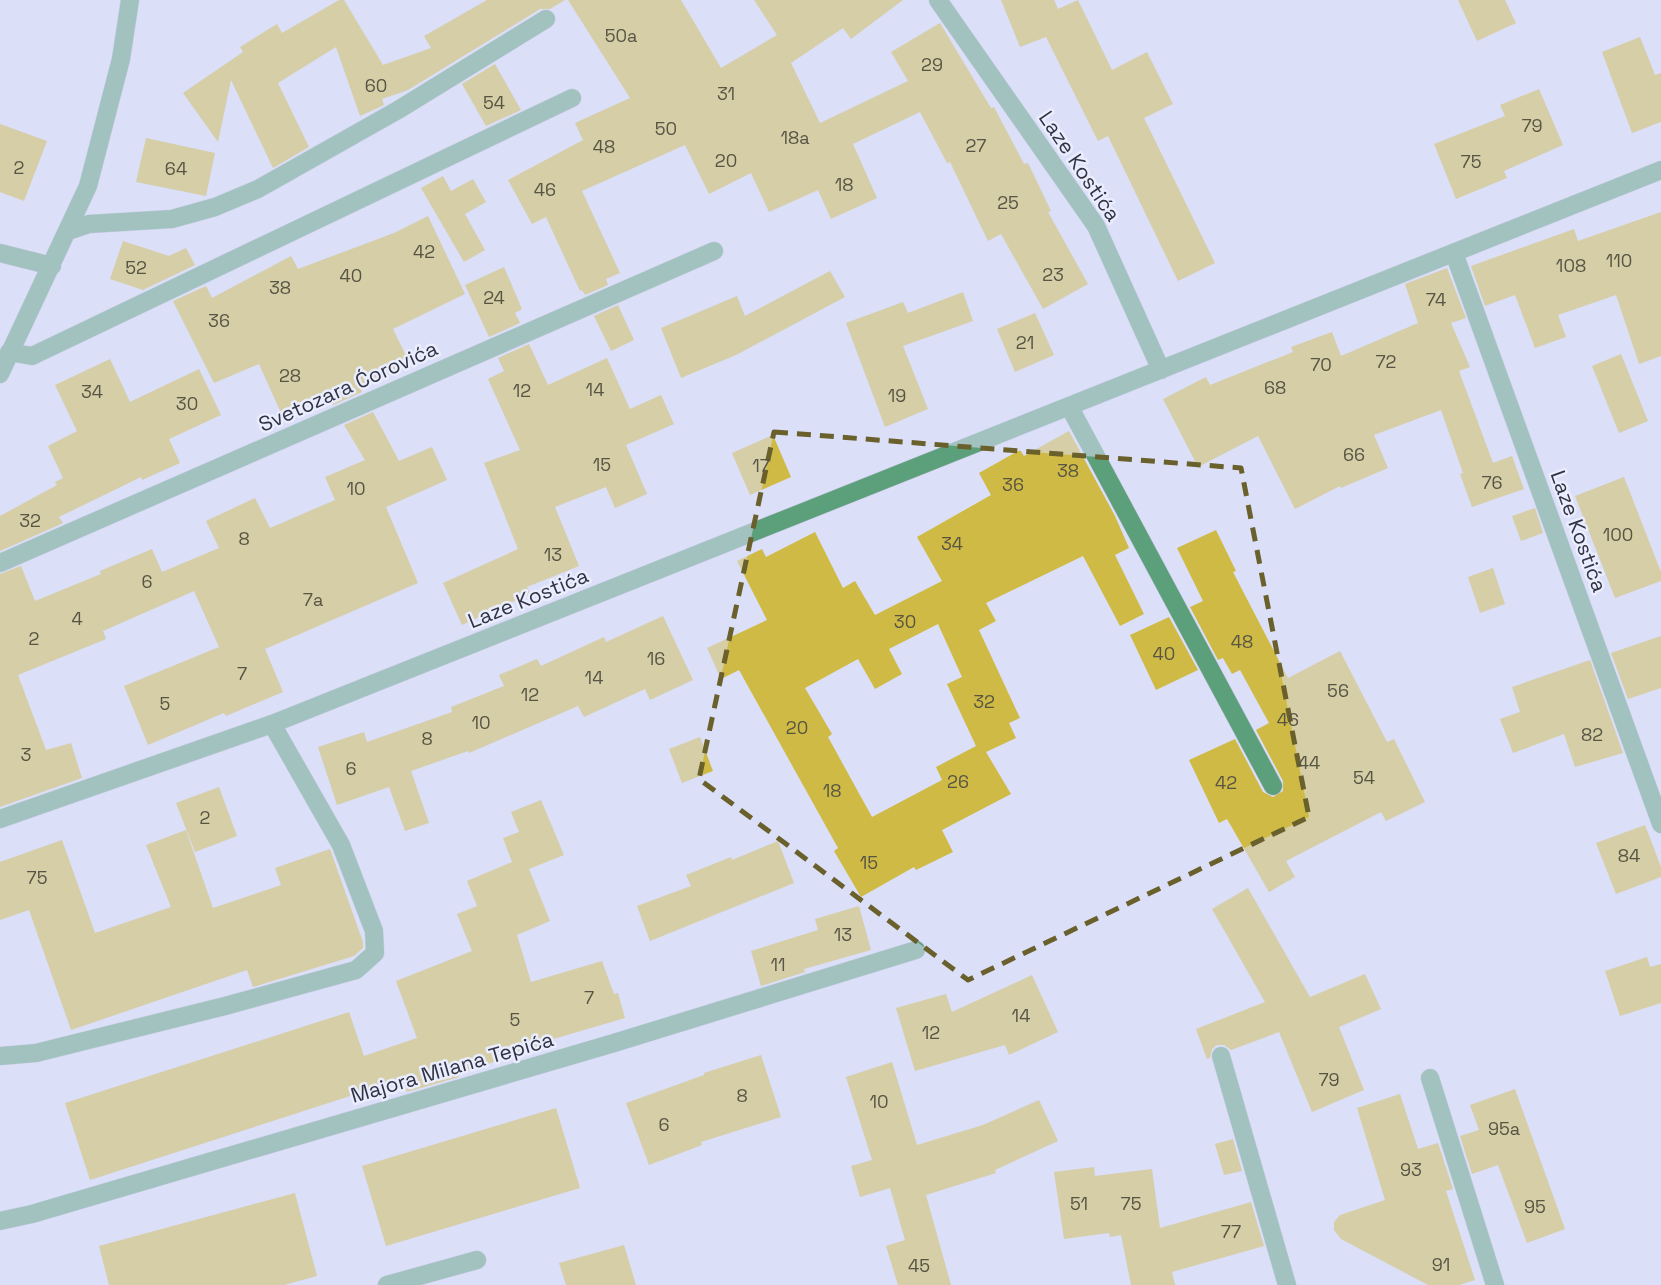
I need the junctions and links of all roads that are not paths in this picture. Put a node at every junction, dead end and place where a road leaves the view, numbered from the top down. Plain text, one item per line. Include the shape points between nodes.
1 (130, 0) edge
2 (938, 0) edge
3 (546, 19) dead end
4 (572, 97) dead end
5 (1661, 170) edge
6 (68, 232) junction
7 (714, 251) dead end
8 (0, 253) edge
9 (1454, 253) junction
10 (52, 266) junction
11 (9, 352) junction
12 (1161, 370) junction
13 (0, 374) edge
14 (1069, 406) junction
15 (0, 563) edge
16 (272, 724) junction
17 (1273, 786) dead end
18 (0, 819) edge
19 (1661, 824) edge
20 (916, 950) dead end
21 (0, 1056) edge
22 (1221, 1056) dead end
23 (1430, 1079) dead end
24 (0, 1221) edge
25 (477, 1260) dead end
26 (387, 1285) edge
27 (1287, 1285) edge
28 (1495, 1285) edge

1 - 6 street via 121,59 88,186
2 - 12 street, Laze Kostića via 1096,226
3 - 6 street via 258,189 172,219 89,224
4 - 11 street via 32,356
5 - 9 street, Laze Kostića
6 - 10 street
7 - 15 street, Svetozara Ćorovića
8 - 10 street
9 - 12 street, Laze Kostića
9 - 19 street, Laze Kostića
10 - 11 street
11 - 13 street
12 - 14 street, Laze Kostića
14 - 16 street, Laze Kostića
14 - 17 street
16 - 18 street, Laze Kostića
16 - 21 street via 341,845 374,931 375,953 356,970 225,1006 36,1053
20 - 24 street, Majora Milana Tepića via 601,1047
22 - 27 street
23 - 28 street
25 - 26 street

